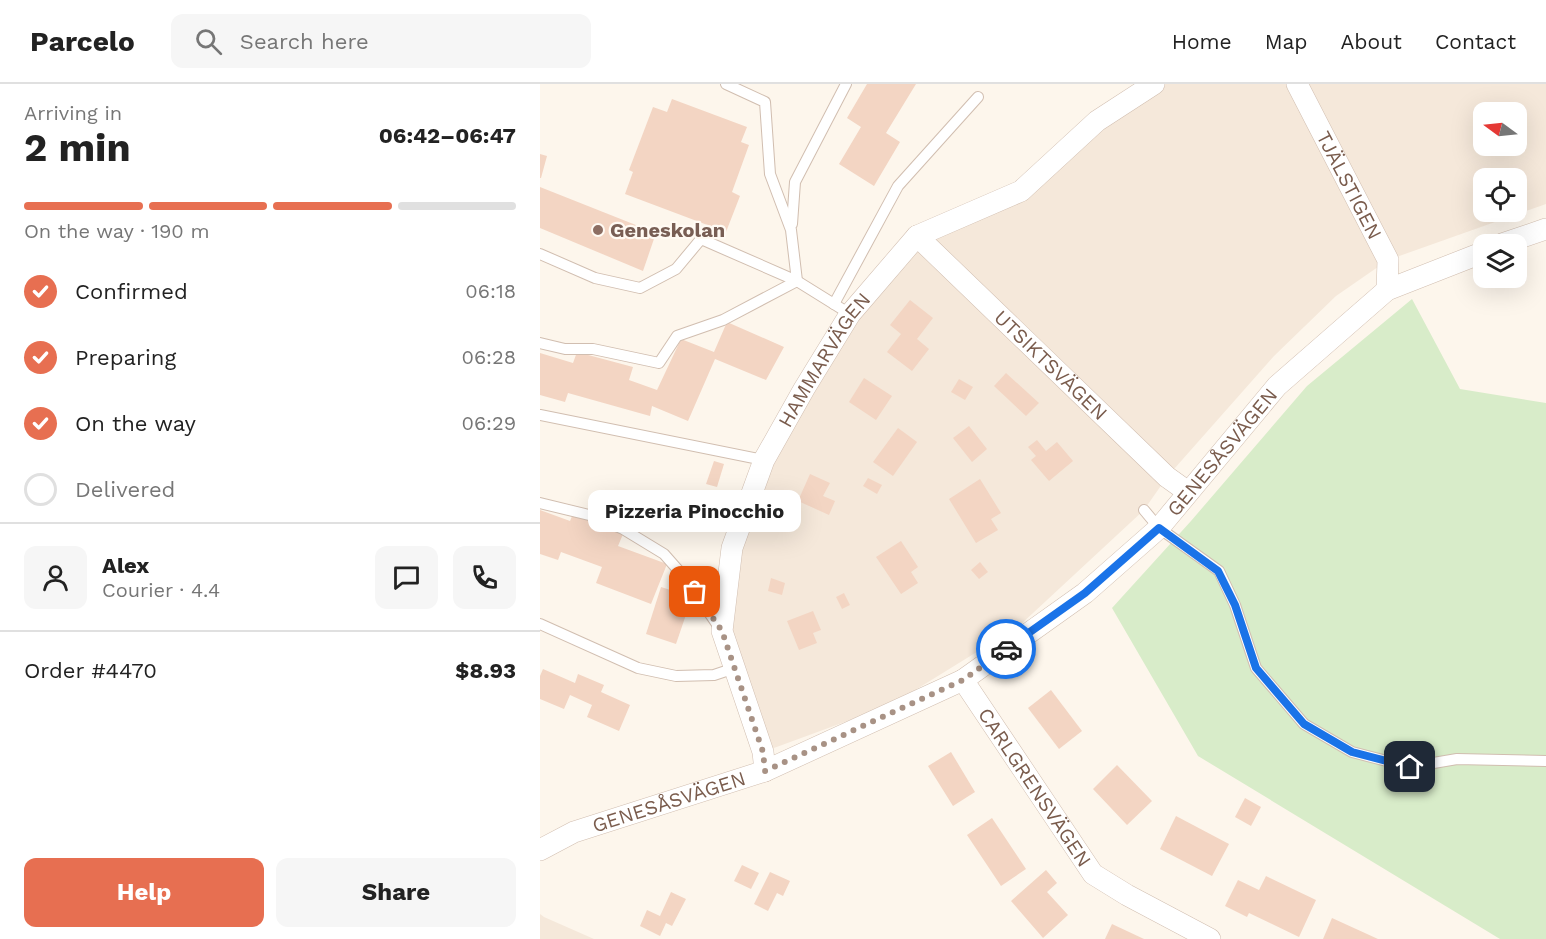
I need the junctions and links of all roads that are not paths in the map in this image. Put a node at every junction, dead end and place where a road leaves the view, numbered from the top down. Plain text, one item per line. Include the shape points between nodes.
1 (726, 84) edge
2 (846, 84) edge
3 (1154, 84) edge
4 (1297, 84) edge
5 (978, 98) dead end
6 (1546, 229) edge
7 (791, 230) junction
8 (1527, 235) edge
9 (917, 236) junction
10 (540, 254) edge
11 (1473, 256) edge
12 (797, 281) junction
13 (1387, 290) junction
14 (842, 309) junction
15 (540, 343) edge
16 (540, 415) edge
17 (764, 460) junction
18 (1188, 492) junction
19 (540, 503) edge
20 (1144, 510) dead end
21 (1159, 528) junction
22 (540, 624) edge
23 (722, 631) junction
24 (735, 668) junction
25 (963, 680) junction
26 (1546, 761) edge
27 (765, 771) junction
28 (540, 850) edge
29 (1210, 939) edge

1 - 7 lane via 765,102 770,174
2 - 7 lane via 795,182
3 - 9 street, HAMMARVÄGEN via 1098,121 1021,191
4 - 13 street, TJÄLSTIGEN via 1388,260
5 - 14 lane via 898,186
6 - 8 street
7 - 12 lane
9 - 14 street, HAMMARVÄGEN
9 - 18 street, UTSIKTSVÄGEN via 1167,477
10 - 12 lane via 595,278 640,288 676,269 701,239
11 - 13 street, GENESÅSVÄGEN
12 - 14 lane
12 - 15 lane via 723,320 677,336 659,363
13 - 18 street, GENESÅSVÄGEN via 1277,386
14 - 17 street, HAMMARVÄGEN
16 - 17 lane
17 - 23 street, HAMMARVÄGEN via 732,548
18 - 21 street, GENESÅSVÄGEN
19 - 23 lane via 589,515 623,529 664,554
20 - 21 lane
21 - 25 street, GENESÅSVÄGEN via 1085,593
21 - 26 lane via 1218,571 1235,605 1256,668 1304,724 1352,752 1410,767 1457,759
22 - 24 lane via 638,668 676,676 714,675
23 - 24 street, HAMMARVÄGEN
24 - 27 street, HAMMARVÄGEN via 763,752
25 - 27 street, GENESÅSVÄGEN
25 - 29 street, CARLGRENSVÄGEN via 1093,874
27 - 28 street, GENESÅSVÄGEN via 574,832

